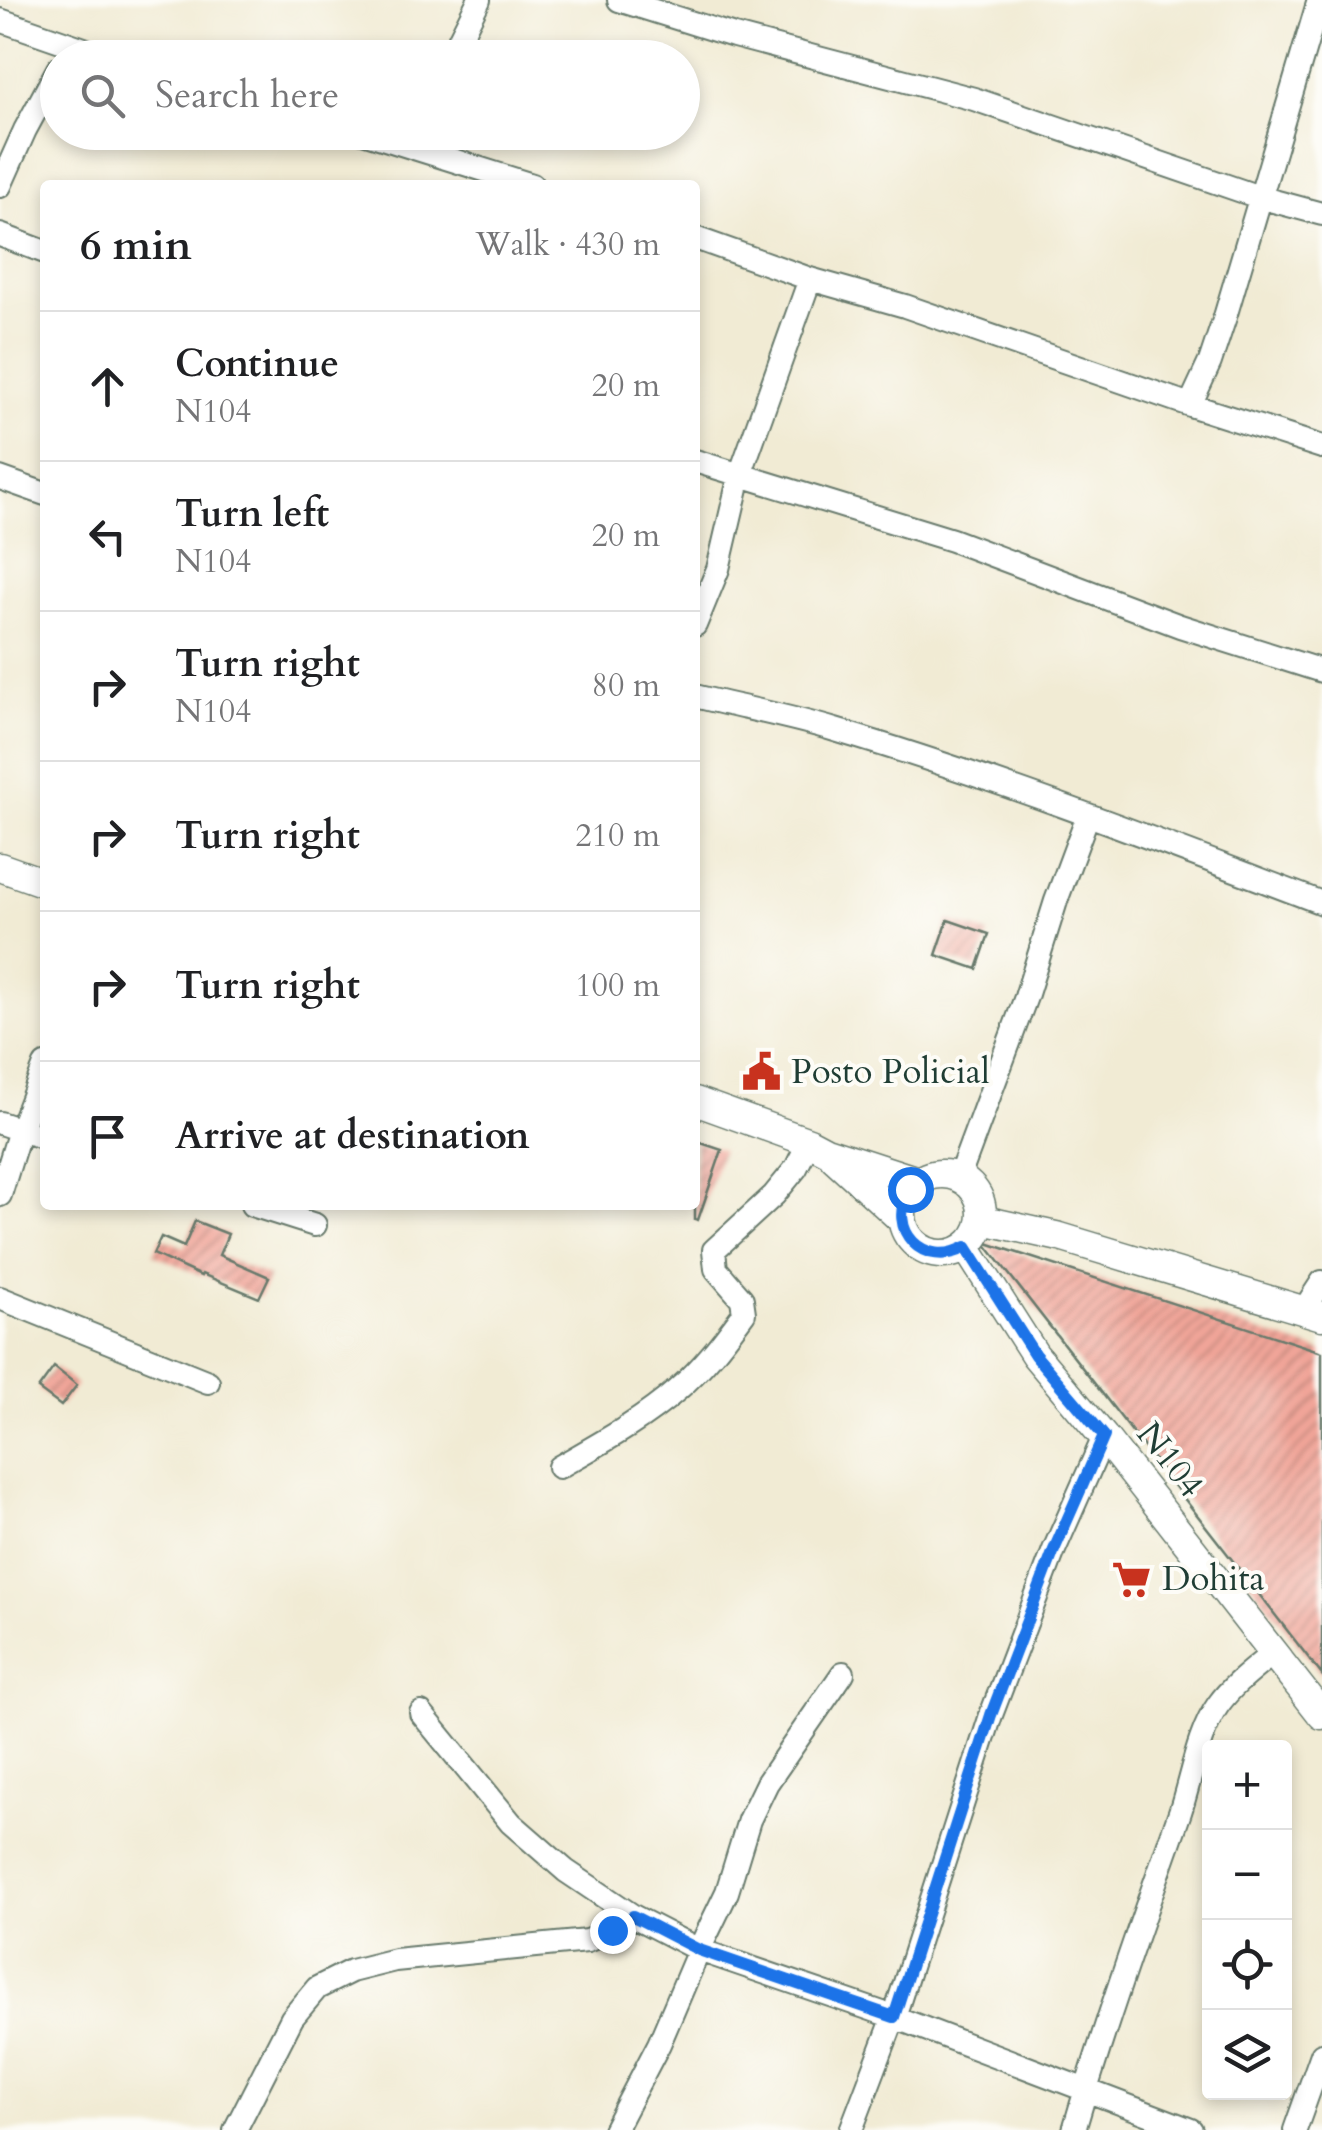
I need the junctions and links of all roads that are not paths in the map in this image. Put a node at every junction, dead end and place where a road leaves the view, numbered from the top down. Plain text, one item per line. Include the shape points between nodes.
1 (479, 0) edge
2 (619, 0) edge
3 (1318, 0) edge
4 (0, 20) edge
5 (41, 40) edge
6 (459, 40) edge
7 (40, 103) edge
8 (439, 150) edge
9 (519, 180) edge
10 (0, 186) edge
11 (1260, 197) junction
12 (1322, 214) edge
13 (0, 235) edge
14 (700, 240) edge
15 (40, 250) edge
16 (810, 279) junction
17 (1190, 405) junction
18 (1322, 447) edge
19 (700, 463) edge
20 (740, 476) junction
21 (0, 478) edge
22 (40, 492) edge
23 (700, 613) edge
24 (1322, 671) edge
25 (700, 697) edge
26 (1088, 815) junction
27 (0, 867) edge
28 (40, 880) edge
29 (1322, 903) edge
30 (40, 1073) edge
31 (700, 1104) edge
32 (10, 1126) edge
33 (40, 1136) edge
34 (817, 1146) junction
35 (959, 1177) junction
36 (918, 1181) junction
37 (0, 1195) edge
38 (268, 1210) edge
39 (902, 1220) junction
40 (982, 1220) junction
41 (315, 1225) dead end
42 (966, 1247) junction
43 (1322, 1282) edge
44 (0, 1298) edge
45 (1312, 1314) edge
46 (208, 1382) dead end
47 (1104, 1436) junction
48 (559, 1467) dead end
49 (1274, 1653) junction
50 (844, 1673) dead end
51 (421, 1713) dead end
52 (1322, 1716) edge
53 (633, 1916) junction
54 (699, 1950) junction
55 (894, 2017) junction
56 (1322, 2054) edge
57 (1086, 2091) junction
58 (235, 2130) edge
59 (614, 2130) edge
60 (851, 2130) edge
61 (1074, 2130) edge
62 (1192, 2130) edge
63 (1295, 2130) edge

1 - 6 street
2 - 11 street via 974,99
3 - 11 street
4 - 5 street
7 - 10 street
8 - 9 street
11 - 12 street
11 - 17 street via 1210,362
13 - 15 street
14 - 16 street
16 - 17 street
16 - 20 street
17 - 18 street
19 - 20 street
20 - 23 street
20 - 24 street via 952,540
21 - 22 street
25 - 26 street via 836,730
26 - 29 street
26 - 35 street
27 - 28 main road
30 - 32 street
31 - 34 main road
32 - 33 street
32 - 37 street
34 - 36 main road
34 - 39 main road
34 - 48 street via 714,1250 716,1269 742,1299 744,1313 724,1341 678,1390
35 - 36 main road via 938,1174
35 - 40 main road via 980,1199
36 - 39 main road via 905,1198
38 - 41 street
39 - 42 main road via 910,1239 927,1251 947,1254
40 - 42 main road
40 - 45 main road via 1060,1237
42 - 47 main road, N104 / N104 via 1035,1355
43 - 45 street
44 - 46 street
47 - 49 main road, N104 / N104
47 - 55 street via 991,1715
49 - 52 main road, N104 / N104
49 - 57 street via 1216,1707 1204,1734
50 - 54 street via 767,1783
51 - 53 street via 510,1823
53 - 54 street
53 - 58 street via 586,1941 396,1960 317,1988 292,2018
54 - 55 street
54 - 59 street
55 - 57 street
55 - 60 street
56 - 63 street
57 - 61 street
57 - 62 street

